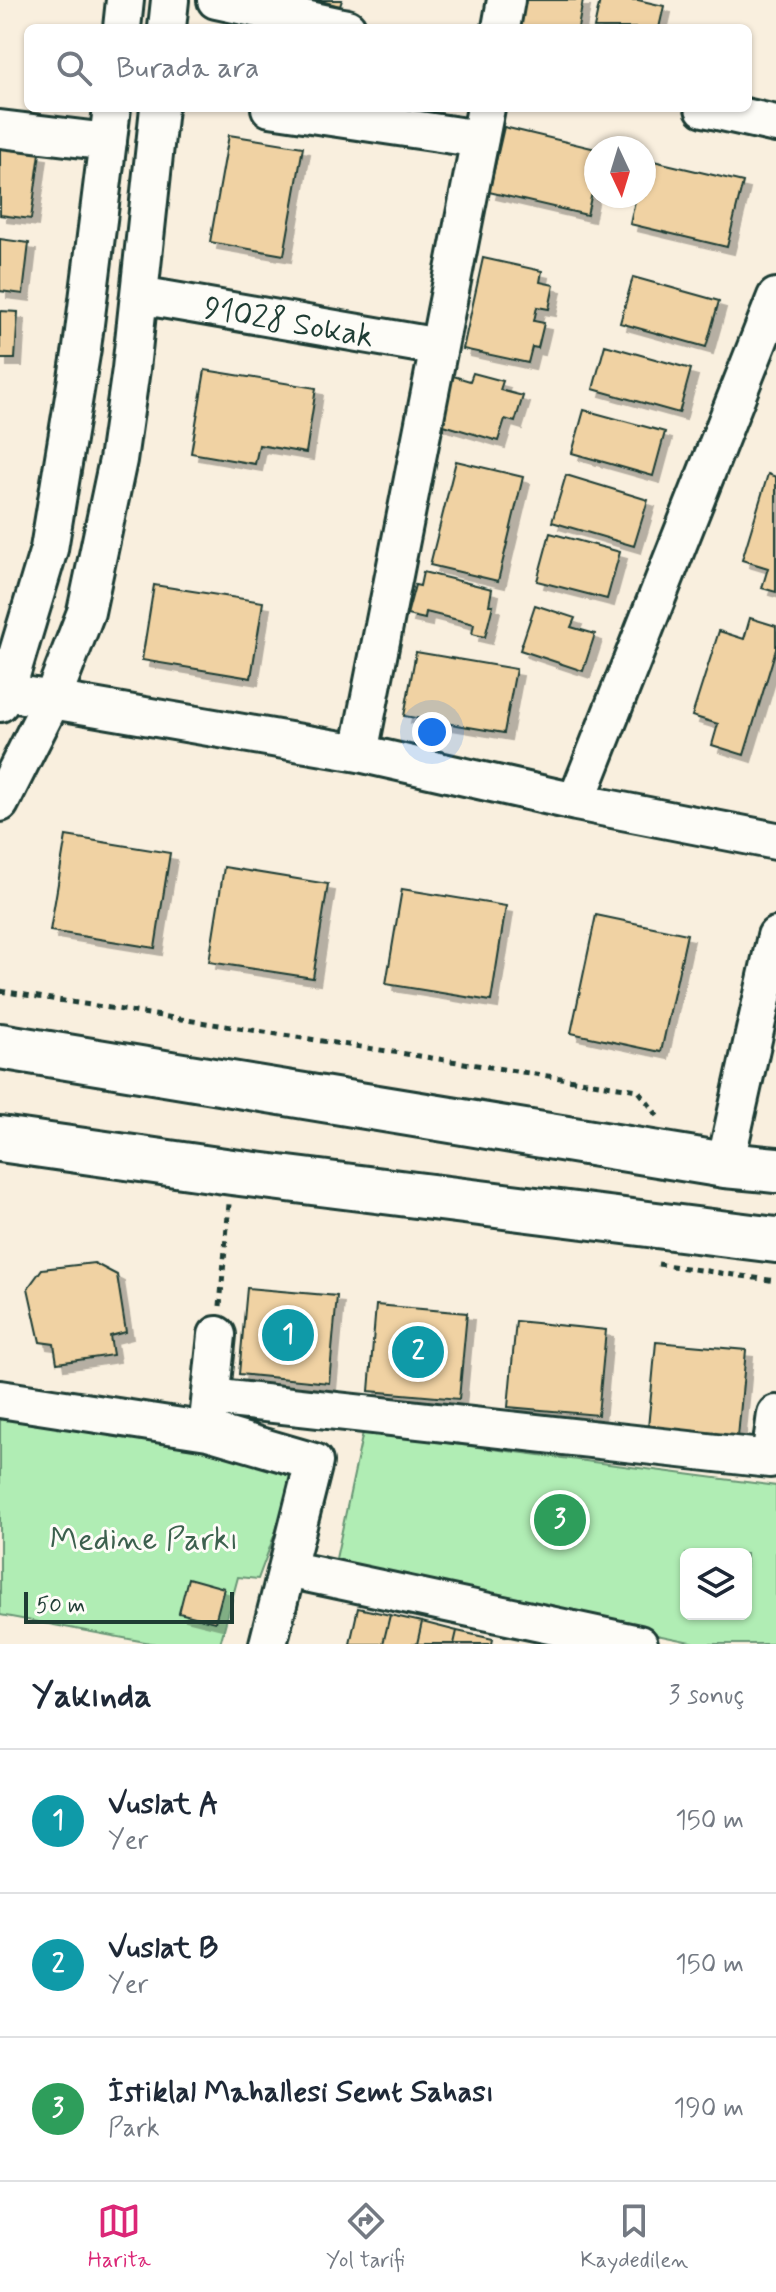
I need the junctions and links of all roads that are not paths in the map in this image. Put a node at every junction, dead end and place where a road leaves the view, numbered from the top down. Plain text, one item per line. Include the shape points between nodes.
1 (125, 0) edge
2 (170, 0) edge
3 (216, 0) edge
4 (506, 0) edge
5 (122, 24) edge
6 (167, 24) edge
7 (328, 24) edge
8 (502, 24) edge
9 (159, 112) edge
10 (323, 112) edge
11 (722, 112) edge
12 (483, 124) edge
13 (776, 124) edge
14 (110, 125) edge
15 (0, 129) edge
16 (139, 295) junction
17 (776, 297) edge
18 (439, 347) junction
19 (2, 696) edge
20 (52, 700) junction
21 (359, 753) junction
22 (576, 802) junction
23 (0, 803) edge
24 (776, 841) edge
25 (776, 936) edge
26 (0, 1046) edge
27 (0, 1139) edge
28 (725, 1165) junction
29 (776, 1170) edge
30 (776, 1240) edge
31 (217, 1335) road end
32 (0, 1399) edge
33 (209, 1414) junction
34 (776, 1414) edge
35 (287, 1569) junction
36 (268, 1644) edge
37 (639, 1644) edge

1 - 5 street
2 - 6 street
3 - 7 street
4 - 8 street
9 - 16 street
10 - 12 street
11 - 13 street
12 - 18 street
14 - 15 street
14 - 19 street via 82,348 49,549
16 - 18 street, 91028 Sokak
16 - 20 street via 118,460 89,599
17 - 22 street
18 - 21 street
19 - 20 street
20 - 21 street
20 - 23 street
21 - 22 street
22 - 24 street
25 - 28 street
26 - 28 main road
27 - 30 main road
28 - 29 main road
31 - 33 street
32 - 33 street
33 - 34 street via 770,1459
33 - 35 street via 314,1462
35 - 36 street
35 - 37 street

